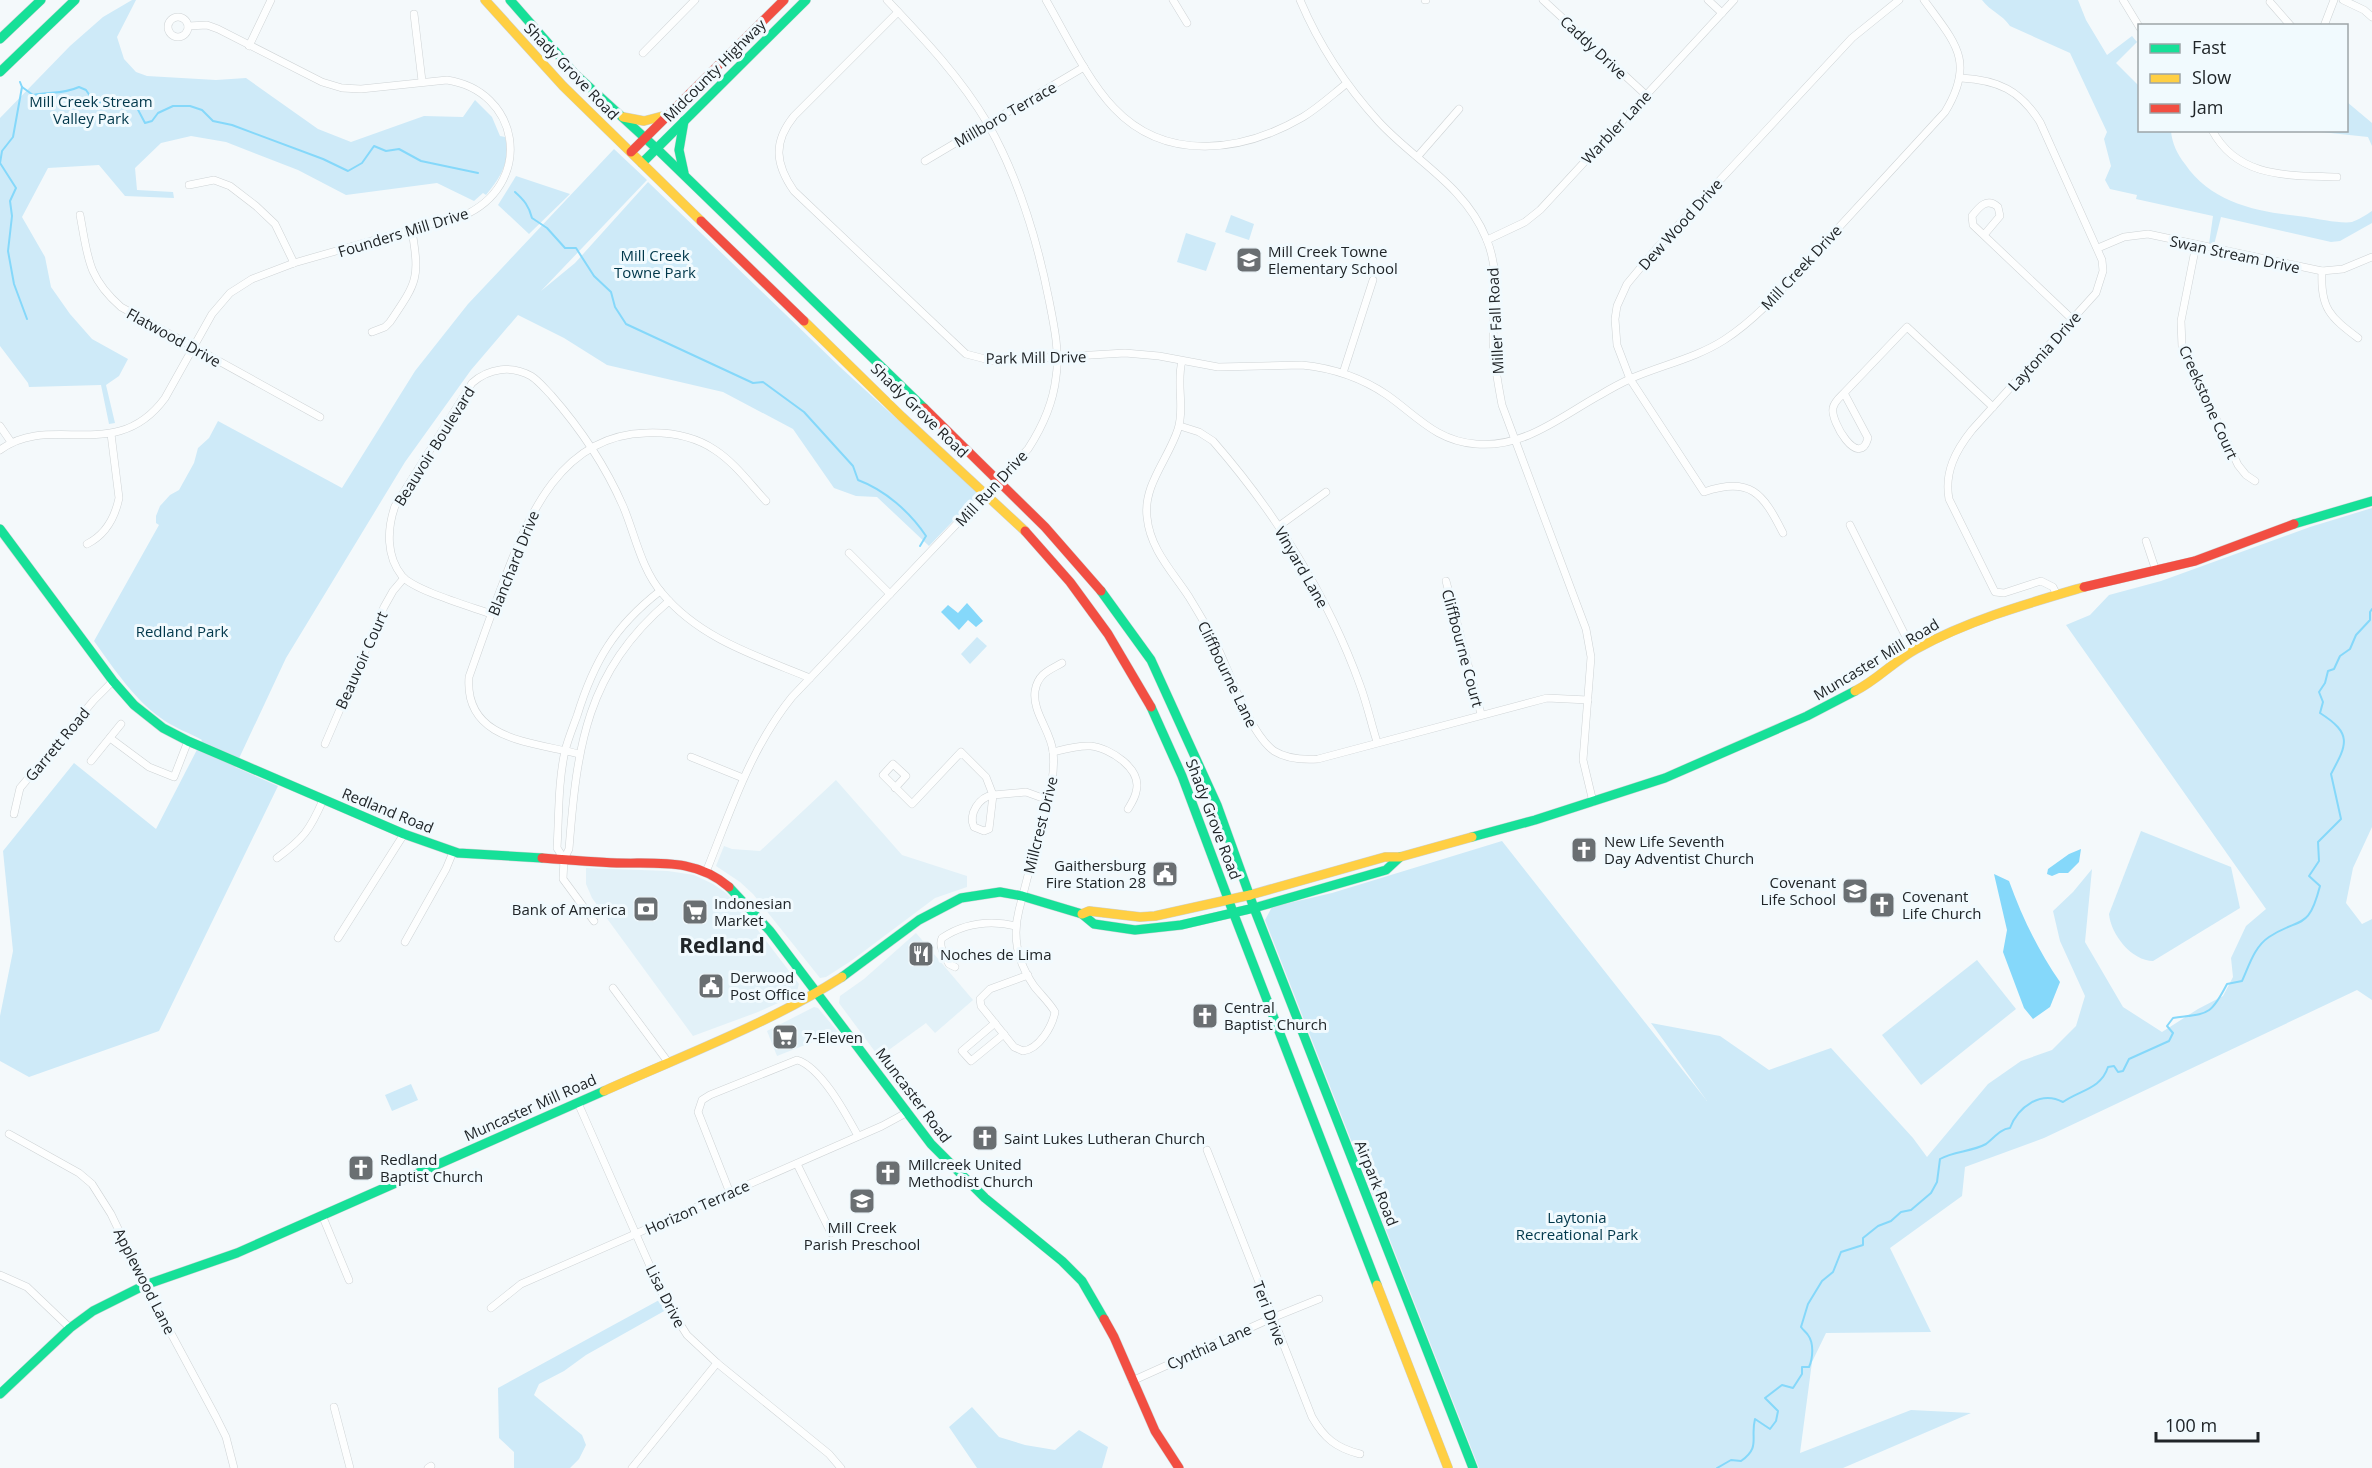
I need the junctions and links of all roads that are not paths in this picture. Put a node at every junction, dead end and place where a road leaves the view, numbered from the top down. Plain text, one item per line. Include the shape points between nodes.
1 (41, 0) edge
2 (75, 0) edge
3 (271, 0) edge
4 (485, 0) edge
5 (510, 0) edge
6 (695, 0) edge
7 (784, 0) edge
8 (806, 0) edge
9 (887, 0) edge
10 (1046, 0) edge
11 (1173, 0) edge
12 (1300, 0) edge
13 (1543, 0) edge
14 (1708, 0) edge
15 (1734, 0) edge
16 (1899, 0) edge
17 (1924, 0) edge
18 (2123, 0) edge
19 (2334, 0) edge
20 (2343, 0) edge
21 (2270, 2) dead end
22 (898, 12) junction
23 (1722, 13) junction
24 (414, 14) dead end
25 (2372, 17) edge
26 (1187, 24) dead end
27 (2289, 24) edge
28 (2325, 24) edge
29 (188, 26) dead end
30 (2138, 26) edge
31 (0, 39) edge
32 (249, 45) junction
33 (643, 53) dead end
34 (1084, 67) junction
35 (0, 72) edge
36 (1961, 78) junction
37 (422, 81) junction
38 (1346, 84) junction
39 (1646, 95) junction
40 (1459, 109) dead end
41 (673, 111) junction
42 (620, 116) junction
43 (684, 120) junction
44 (988, 124) junction
45 (2213, 132) edge
46 (645, 138) junction
47 (656, 148) junction
48 (632, 152) junction
49 (1418, 156) junction
50 (925, 161) dead end
51 (642, 163) junction
52 (685, 177) junction
53 (2337, 177) dead end
54 (189, 185) dead end
55 (80, 215) dead end
56 (412, 231) junction
57 (1984, 235) junction
58 (1487, 240) junction
59 (2196, 245) junction
60 (2098, 248) junction
61 (2372, 257) edge
62 (294, 263) junction
63 (2322, 272) junction
64 (1373, 280) dead end
65 (2073, 320) junction
66 (372, 332) dead end
67 (2358, 338) dead end
68 (193, 347) junction
69 (1057, 358) junction
70 (1182, 361) junction
71 (1343, 373) junction
72 (1630, 379) junction
73 (1844, 393) junction
74 (1993, 407) junction
75 (320, 417) dead end
76 (0, 426) edge
77 (1180, 426) junction
78 (111, 434) junction
79 (1516, 441) junction
80 (11, 442) junction
81 (592, 448) junction
82 (0, 450) edge
83 (998, 481) junction
84 (2255, 481) dead end
85 (1326, 492) dead end
86 (986, 494) junction
87 (766, 501) dead end
88 (2372, 501) edge
89 (1850, 525) dead end
90 (1279, 526) junction
91 (0, 529) edge
92 (1783, 532) dead end
93 (2146, 541) dead end
94 (87, 544) dead end
95 (849, 553) dead end
96 (2156, 571) junction
97 (404, 579) junction
98 (1446, 581) dead end
99 (660, 591) junction
100 (891, 594) junction
101 (2057, 595) junction
102 (669, 601) junction
103 (491, 614) junction
104 (1913, 651) junction
105 (1062, 663) dead end
106 (810, 678) junction
107 (113, 681) junction
108 (1588, 699) junction
109 (1481, 714) junction
110 (121, 724) dead end
111 (110, 738) junction
112 (188, 741) junction
113 (1377, 742) junction
114 (324, 744) dead end
115 (565, 750) junction
116 (1053, 752) junction
117 (579, 754) junction
118 (691, 757) dead end
119 (91, 761) dead end
120 (743, 778) junction
121 (895, 788) dead end
122 (993, 795) junction
123 (323, 800) junction
124 (1048, 800) junction
125 (1593, 802) junction
126 (1128, 809) dead end
127 (14, 813) dead end
128 (405, 834) junction
129 (453, 852) junction
130 (1400, 857) junction
131 (277, 858) dead end
132 (564, 859) junction
133 (706, 872) junction
134 (1250, 895) junction
135 (1022, 896) junction
136 (1228, 899) junction
137 (1254, 908) junction
138 (1233, 912) junction
139 (1082, 914) junction
140 (594, 921) dead end
141 (1016, 926) junction
142 (338, 938) dead end
143 (405, 942) dead end
144 (955, 967) dead end
145 (1028, 975) junction
146 (613, 988) dead end
147 (817, 993) junction
148 (995, 1023) junction
149 (1004, 1034) junction
150 (668, 1062) junction
151 (578, 1103) junction
152 (906, 1113) junction
153 (9, 1134) dead end
154 (858, 1136) junction
155 (1207, 1150) dead end
156 (797, 1164) junction
157 (730, 1193) junction
158 (322, 1215) junction
159 (831, 1233) dead end
160 (636, 1234) junction
161 (0, 1275) edge
162 (349, 1280) dead end
163 (145, 1285) junction
164 (1319, 1299) dead end
165 (491, 1308) dead end
166 (1272, 1318) junction
167 (70, 1328) junction
168 (717, 1364) junction
169 (1132, 1382) junction
170 (0, 1394) edge
171 (334, 1407) dead end
172 (1360, 1454) dead end
173 (234, 1468) edge
174 (350, 1468) edge
175 (632, 1468) edge
176 (841, 1468) edge
177 (1179, 1468) edge
178 (1448, 1468) edge
179 (1473, 1468) edge

1 - 31 main road
2 - 35 main road
3 - 32 street
4 - 48 main road, Shady Grove Road via 563,86
5 - 42 main road, Shady Grove Road via 575,74
6 - 33 street
7 - 41 main road, Midcounty Highway
8 - 43 main road, Midcounty Highway
9 - 22 street, Mill Run Drive
10 - 34 street
11 - 26 street
12 - 38 street, Miller Fall Road
13 - 39 street, Caddy Drive
14 - 23 street
15 - 23 street, Warbler Lane
16 - 72 street, Dew Wood Drive via 1852,38 1627,284 1616,319 1617,345
17 - 36 street via 1954,44
18 - 30 street
19 - 28 street
20 - 25 street
21 - 27 street
22 - 44 street, Mill Run Drive via 951,71
22 - 69 street, Park Mill Drive via 785,127 779,155 786,179 794,191 966,354 993,361
23 - 39 street, Warbler Lane
24 - 37 street
29 - 32 street, Founders Mill Drive via 212,27
32 - 37 street, Founders Mill Drive via 342,88
34 - 38 street via 1113,108 1134,125 1163,140 1201,148 1234,144 1272,132 1304,116
34 - 44 street, Millboro Terrace
36 - 60 street, Laytonia Drive via 1997,83 2031,108
36 - 72 street, Mill Creek Drive via 1944,112 1749,321 1708,349
37 - 56 street, Founders Mill Drive via 460,82 484,95 506,125 511,152 501,185 481,207
38 - 49 street, Miller Fall Road via 1380,123
39 - 58 street, Warbler Lane via 1540,210 1525,222
40 - 49 street
41 - 42 main road via 653,120
41 - 46 main road, Midcounty Highway
42 - 46 main road, Shady Grove Road
43 - 47 main road, Midcounty Highway
43 - 52 main road via 679,150
44 - 50 street, Millboro Terrace
44 - 69 street, Mill Run Drive via 1019,190 1039,252
45 - 53 street via 2222,148 2246,165 2271,173
46 - 47 main road, Shady Grove Road
46 - 48 main road, Midcounty Highway
47 - 51 main road, Midcounty Highway
47 - 52 main road, Shady Grove Road
48 - 51 main road, Shady Grove Road
49 - 58 street, Miller Fall Road via 1467,204
51 - 86 main road, Shady Grove Road
52 - 83 main road, Shady Grove Road
54 - 62 street via 214,180 230,186 275,224
55 - 68 street, Flatwood Drive via 89,266 105,293 121,307
56 - 62 street, Founders Mill Drive
56 - 66 street via 417,263 415,283 386,327
57 - 57 street via 2000,216 1993,203 1985,203 1972,216 1973,225
57 - 65 street
58 - 79 street, Miller Fall Road via 1497,296 1495,366 1502,405
59 - 60 street, Swan Stream Drive via 2138,234
59 - 63 street, Swan Stream Drive
59 - 84 street, Creekstone Court via 2181,321 2182,347 2238,465
60 - 65 street, Laytonia Drive via 2101,282
61 - 63 street, Swan Stream Drive via 2343,269
62 - 68 street, Founders Mill Drive via 252,279 230,293
63 - 67 street via 2321,291 2326,309
64 - 71 street
65 - 74 street, Laytonia Drive
68 - 75 street, Flatwood Drive
68 - 78 street, Founders Mill Drive via 156,410 134,427
69 - 70 street, Park Mill Drive via 1125,353
69 - 83 street, Mill Run Drive via 1054,393 1041,428 1028,449
70 - 71 street, Park Mill Drive via 1218,367 1302,365
70 - 77 street, Cliffbourne Lane
71 - 79 street, Park Mill Drive via 1387,395 1424,426 1446,438 1494,445
72 - 79 street, Mill Creek Drive
72 - 92 street, Dew Wood Drive via 1704,492 1726,485 1746,488 1763,499
73 - 73 street via 1868,438 1862,447 1849,445 1833,416 1833,407
73 - 74 street via 1907,327
74 - 101 street, Laytonia Drive via 1958,448 1948,483 1949,499 1995,592 2004,593 2041,581 2053,587
76 - 80 street
77 - 90 street, Vinyard Lane via 1213,441
77 - 113 street, Cliffbourne Lane via 1152,484 1147,503 1150,535 1216,644 1258,734 1274,751 1303,760
78 - 80 street, Founders Mill Drive via 44,436
78 - 94 street via 119,498 102,534
79 - 108 street, Miller Fall Road via 1586,629 1591,657
80 - 82 street, Founders Mill Drive
81 - 87 street, Blanchard Drive via 615,437 637,433 687,436 725,458
81 - 97 street, Beauvoir Boulevard via 531,376 515,369 499,369 480,376 395,506 389,523 389,543
81 - 99 street, Beauvoir Boulevard
81 - 103 street, Blanchard Drive via 565,467 539,499
83 - 86 street, Mill Run Drive
83 - 134 main road, Shady Grove Road via 1087,573 1151,660 1217,805
85 - 90 street
86 - 100 street, Mill Run Drive
86 - 136 main road, Shady Grove Road via 1070,582 1130,668 1182,776
88 - 96 main road, Muncaster Mill Road
89 - 104 street
90 - 113 street, Vinyard Lane via 1321,597 1342,642
91 - 107 main road, Redland Road
93 - 96 street
95 - 100 street
96 - 101 main road, Muncaster Mill Road
97 - 103 street
97 - 114 street, Beauvoir Court via 384,607
98 - 109 street, Cliffbourne Court
99 - 102 street, Beauvoir Boulevard
99 - 115 street via 635,612 606,647 587,684
100 - 106 street, Mill Run Drive
101 - 104 main road, Muncaster Mill Road via 2000,612
102 - 106 street, Beauvoir Boulevard via 715,637
102 - 117 street via 634,633 619,653 595,702
103 - 115 street, Blanchard Drive via 469,677 468,691 479,718 500,734
104 - 125 main road, Muncaster Mill Road via 1862,688 1807,716 1665,778
105 - 116 street, Millcrest Drive via 1046,671 1035,690
106 - 120 street, Mill Run Drive via 770,726
107 - 112 main road, Redland Road via 143,714
107 - 127 street, Garrett Road via 20,788
108 - 109 street, Cliffbourne Lane via 1547,698
108 - 125 street, Miller Fall Road via 1583,760
109 - 113 street, Cliffbourne Lane
110 - 111 street
111 - 112 street via 149,767 174,777
111 - 119 street
112 - 123 main road, Redland Road
115 - 117 street, Blanchard Drive
115 - 132 street via 557,848
116 - 124 street, Millcrest Drive
116 - 126 street via 1090,746 1111,752 1126,763 1137,783
117 - 132 street via 569,849
118 - 120 street
120 - 133 street, Mill Run Drive
121 - 122 street via 912,804 961,752 986,777
122 - 122 street via 989,829 974,827 977,806 982,798
122 - 124 street via 1026,792
123 - 128 main road, Redland Road
123 - 131 street via 312,825
124 - 135 street, Millcrest Drive
125 - 130 main road, Muncaster Mill Road
128 - 129 main road, Redland Road
128 - 142 street
129 - 132 main road, Redland Road
129 - 143 street
130 - 134 main road, Muncaster Mill Road via 1385,857
130 - 137 main road, Muncaster Mill Road via 1386,870
132 - 133 main road, Redland Road via 678,863
132 - 140 street via 563,879
133 - 147 main road, Redland Road via 746,903
134 - 136 main road, Muncaster Mill Road
134 - 137 main road, Shady Grove Road
135 - 139 main road, Muncaster Mill Road
135 - 141 street, Millcrest Drive
135 - 147 main road, Muncaster Mill Road via 984,893 943,906
136 - 138 main road, Shady Grove Road
136 - 139 main road, Muncaster Mill Road via 1155,916 1089,911
137 - 138 main road, Muncaster Mill Road
137 - 179 main road, Airpark Road
138 - 139 main road, Muncaster Mill Road via 1181,925 1135,930 1094,924
138 - 178 main road
141 - 144 street via 982,923 942,938 940,944 949,964
141 - 145 street, Millcrest Drive via 1016,945
145 - 148 street via 983,994 981,1006
145 - 149 street via 1054,1012 1053,1020 1029,1050 1014,1047
146 - 150 street
147 - 150 main road, Muncaster Mill Road
147 - 152 main road, Muncaster Road
148 - 149 street
148 - 149 street via 962,1051 971,1061
150 - 151 main road, Muncaster Mill Road
151 - 158 main road, Muncaster Mill Road
151 - 160 street, Lisa Drive
152 - 154 street, Horizon Terrace
152 - 169 main road, Muncaster Road via 958,1174 1082,1281 1114,1337
153 - 163 street, Applewood Lane via 92,1184
154 - 156 street, Horizon Terrace
154 - 157 street via 808,1063 797,1060 710,1095 702,1100 698,1112
155 - 166 street, Teri Drive
156 - 157 street, Horizon Terrace
156 - 159 street
157 - 160 street, Horizon Terrace
158 - 162 street
158 - 163 main road, Muncaster Mill Road via 237,1253
160 - 165 street, Horizon Terrace via 521,1284
160 - 168 street, Lisa Drive via 674,1317
161 - 167 street via 27,1287
163 - 167 main road, Muncaster Mill Road via 93,1311
163 - 173 street, Applewood Lane via 226,1437
164 - 166 street, Cynthia Lane
166 - 169 street, Cynthia Lane
166 - 172 street, Teri Drive via 1318,1428 1341,1449
167 - 170 main road, Muncaster Mill Road
168 - 175 street
168 - 176 street, Lisa Drive via 829,1454
169 - 177 main road, Muncaster Road via 1155,1431
171 - 174 street

